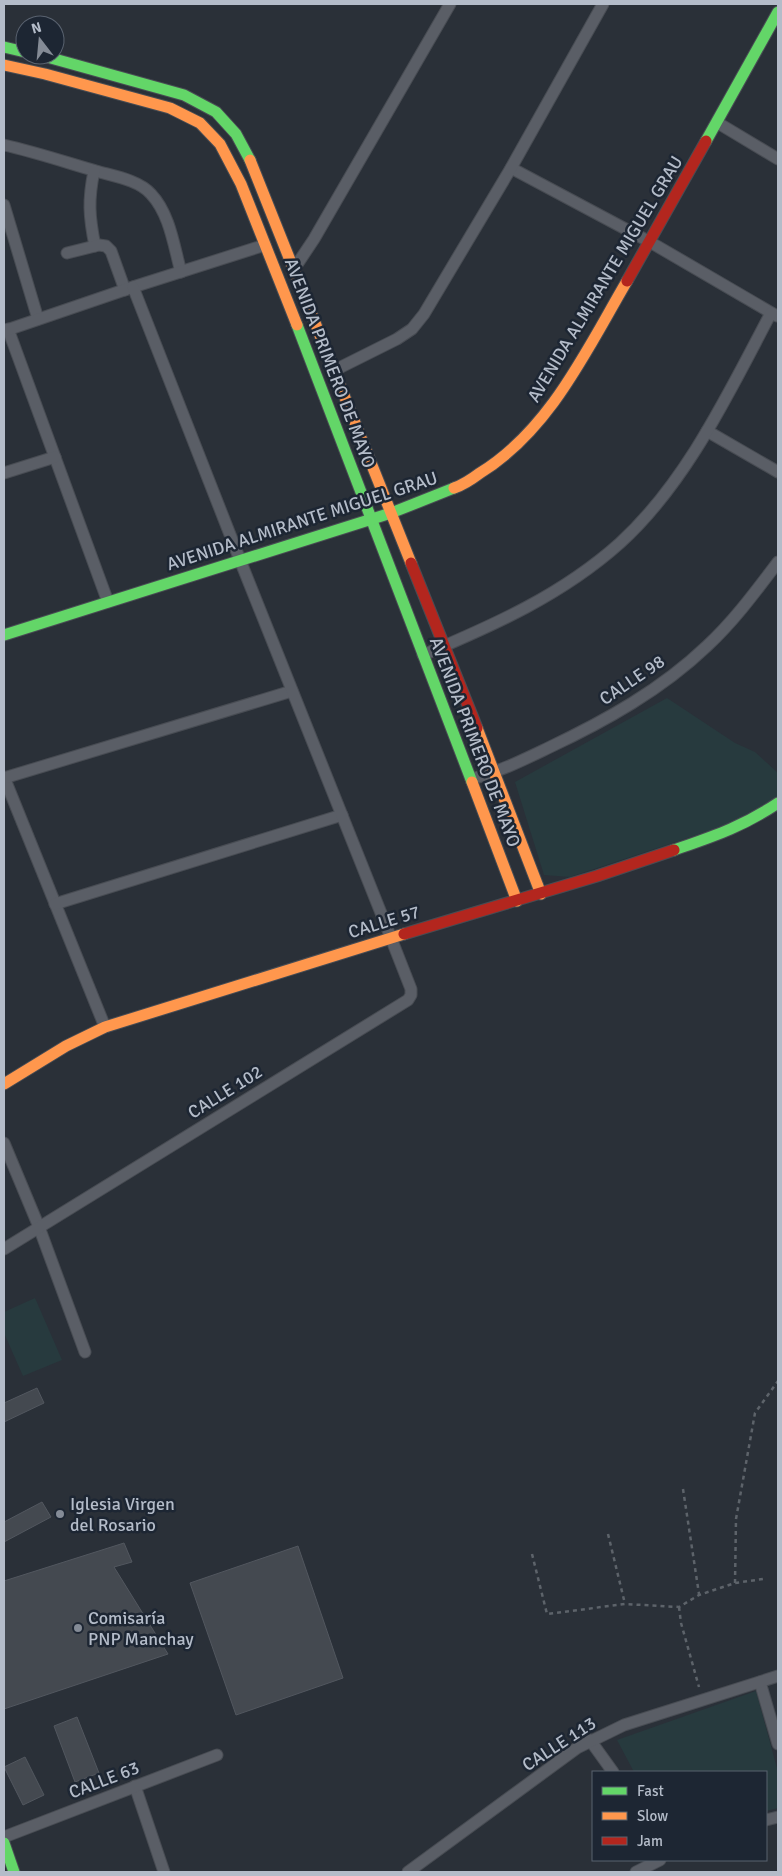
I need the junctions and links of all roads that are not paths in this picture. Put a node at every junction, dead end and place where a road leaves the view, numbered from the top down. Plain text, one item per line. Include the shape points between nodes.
1 (450, 4) edge
2 (603, 4) edge
3 (778, 12) edge
4 (65, 62) edge
5 (4, 65) edge
6 (718, 123) junction
7 (4, 145) edge
8 (778, 158) edge
9 (511, 168) junction
10 (94, 170) junction
11 (4, 205) edge
12 (650, 242) junction
13 (265, 245) junction
14 (95, 246) junction
15 (66, 253) dead end
16 (294, 269) junction
17 (181, 272) junction
18 (129, 288) junction
19 (775, 315) edge
20 (38, 319) junction
21 (6, 330) edge
22 (333, 371) junction
23 (707, 431) junction
24 (55, 457) junction
25 (778, 472) edge
26 (4, 473) edge
27 (391, 513) junction
28 (372, 519) junction
29 (240, 560) junction
30 (778, 562) edge
31 (108, 602) junction
32 (4, 635) edge
33 (445, 646) junction
34 (423, 655) junction
35 (292, 691) junction
36 (494, 773) junction
37 (4, 778) edge
38 (471, 780) junction
39 (778, 803) edge
40 (342, 815) junction
41 (541, 894) junction
42 (517, 901) junction
43 (55, 904) junction
44 (391, 938) junction
45 (105, 1027) junction
46 (4, 1084) edge
47 (4, 1143) edge
48 (40, 1227) junction
49 (4, 1249) edge
50 (85, 1352) dead end
51 (778, 1676) edge
52 (760, 1682) junction
53 (590, 1740) junction
54 (778, 1744) edge
55 (217, 1755) dead end
56 (612, 1771) edge
57 (135, 1786) junction
58 (4, 1837) edge
59 (4, 1843) edge
60 (658, 1861) edge
61 (14, 1872) edge
62 (164, 1872) edge
63 (408, 1872) edge
64 (636, 1872) edge

1 - 16 street
2 - 9 street
3 - 6 street, AVENIDA ALMIRANTE MIGUEL GRAU
4 - 16 street, AVENIDA PRIMERO DE MAYO via 168,89 216,112 236,134 247,154
5 - 13 street, AVENIDA PRIMERO DE MAYO via 170,108 200,123 226,154
6 - 8 street
6 - 12 street, AVENIDA ALMIRANTE MIGUEL GRAU
7 - 10 street
9 - 12 street
9 - 22 street via 412,329
10 - 14 street via 89,216
10 - 17 street via 139,185 152,194 165,218
11 - 20 street
12 - 19 street
12 - 27 street, AVENIDA ALMIRANTE MIGUEL GRAU via 559,396 526,436 479,475
13 - 17 street
13 - 28 street, AVENIDA PRIMERO DE MAYO
14 - 15 street
14 - 18 street, CALLE 102 via 109,248
16 - 22 street, AVENIDA PRIMERO DE MAYO
17 - 18 street
18 - 20 street
18 - 29 street, CALLE 102
19 - 23 street
20 - 21 street
21 - 24 street
22 - 27 street, AVENIDA PRIMERO DE MAYO
23 - 25 street
23 - 33 street via 680,472 621,542 560,588 510,617
24 - 26 street
24 - 31 street
27 - 28 street, AVENIDA ALMIRANTE MIGUEL GRAU
27 - 33 street, AVENIDA PRIMERO DE MAYO
28 - 29 street, AVENIDA ALMIRANTE MIGUEL GRAU
28 - 34 street, AVENIDA PRIMERO DE MAYO
29 - 31 street, AVENIDA ALMIRANTE MIGUEL GRAU
29 - 35 street, CALLE 102
30 - 36 street, CALLE 98 via 723,630 669,678 592,727
31 - 32 street, AVENIDA ALMIRANTE MIGUEL GRAU
33 - 34 street
33 - 36 street, AVENIDA PRIMERO DE MAYO
34 - 38 street, AVENIDA PRIMERO DE MAYO
35 - 37 street
35 - 40 street, CALLE 102
36 - 38 street, CALLE 98
36 - 41 street, AVENIDA PRIMERO DE MAYO
37 - 43 street
38 - 42 street, AVENIDA PRIMERO DE MAYO
39 - 41 street, CALLE 57 via 731,830
40 - 43 street
40 - 44 street, CALLE 102
41 - 42 street, CALLE 57
42 - 44 street, CALLE 57
43 - 45 street
44 - 45 street, CALLE 57
44 - 48 street, CALLE 102 via 411,989 408,1000
45 - 46 street, CALLE 57 via 66,1046
47 - 48 street
48 - 49 street, CALLE 102
48 - 50 street
51 - 52 street, CALLE 113
52 - 53 street, CALLE 113 via 624,1725
52 - 54 street
53 - 56 street
53 - 63 street, CALLE 113
55 - 57 street, CALLE 63
57 - 58 street, CALLE 63
57 - 62 street
59 - 61 street
60 - 64 street

